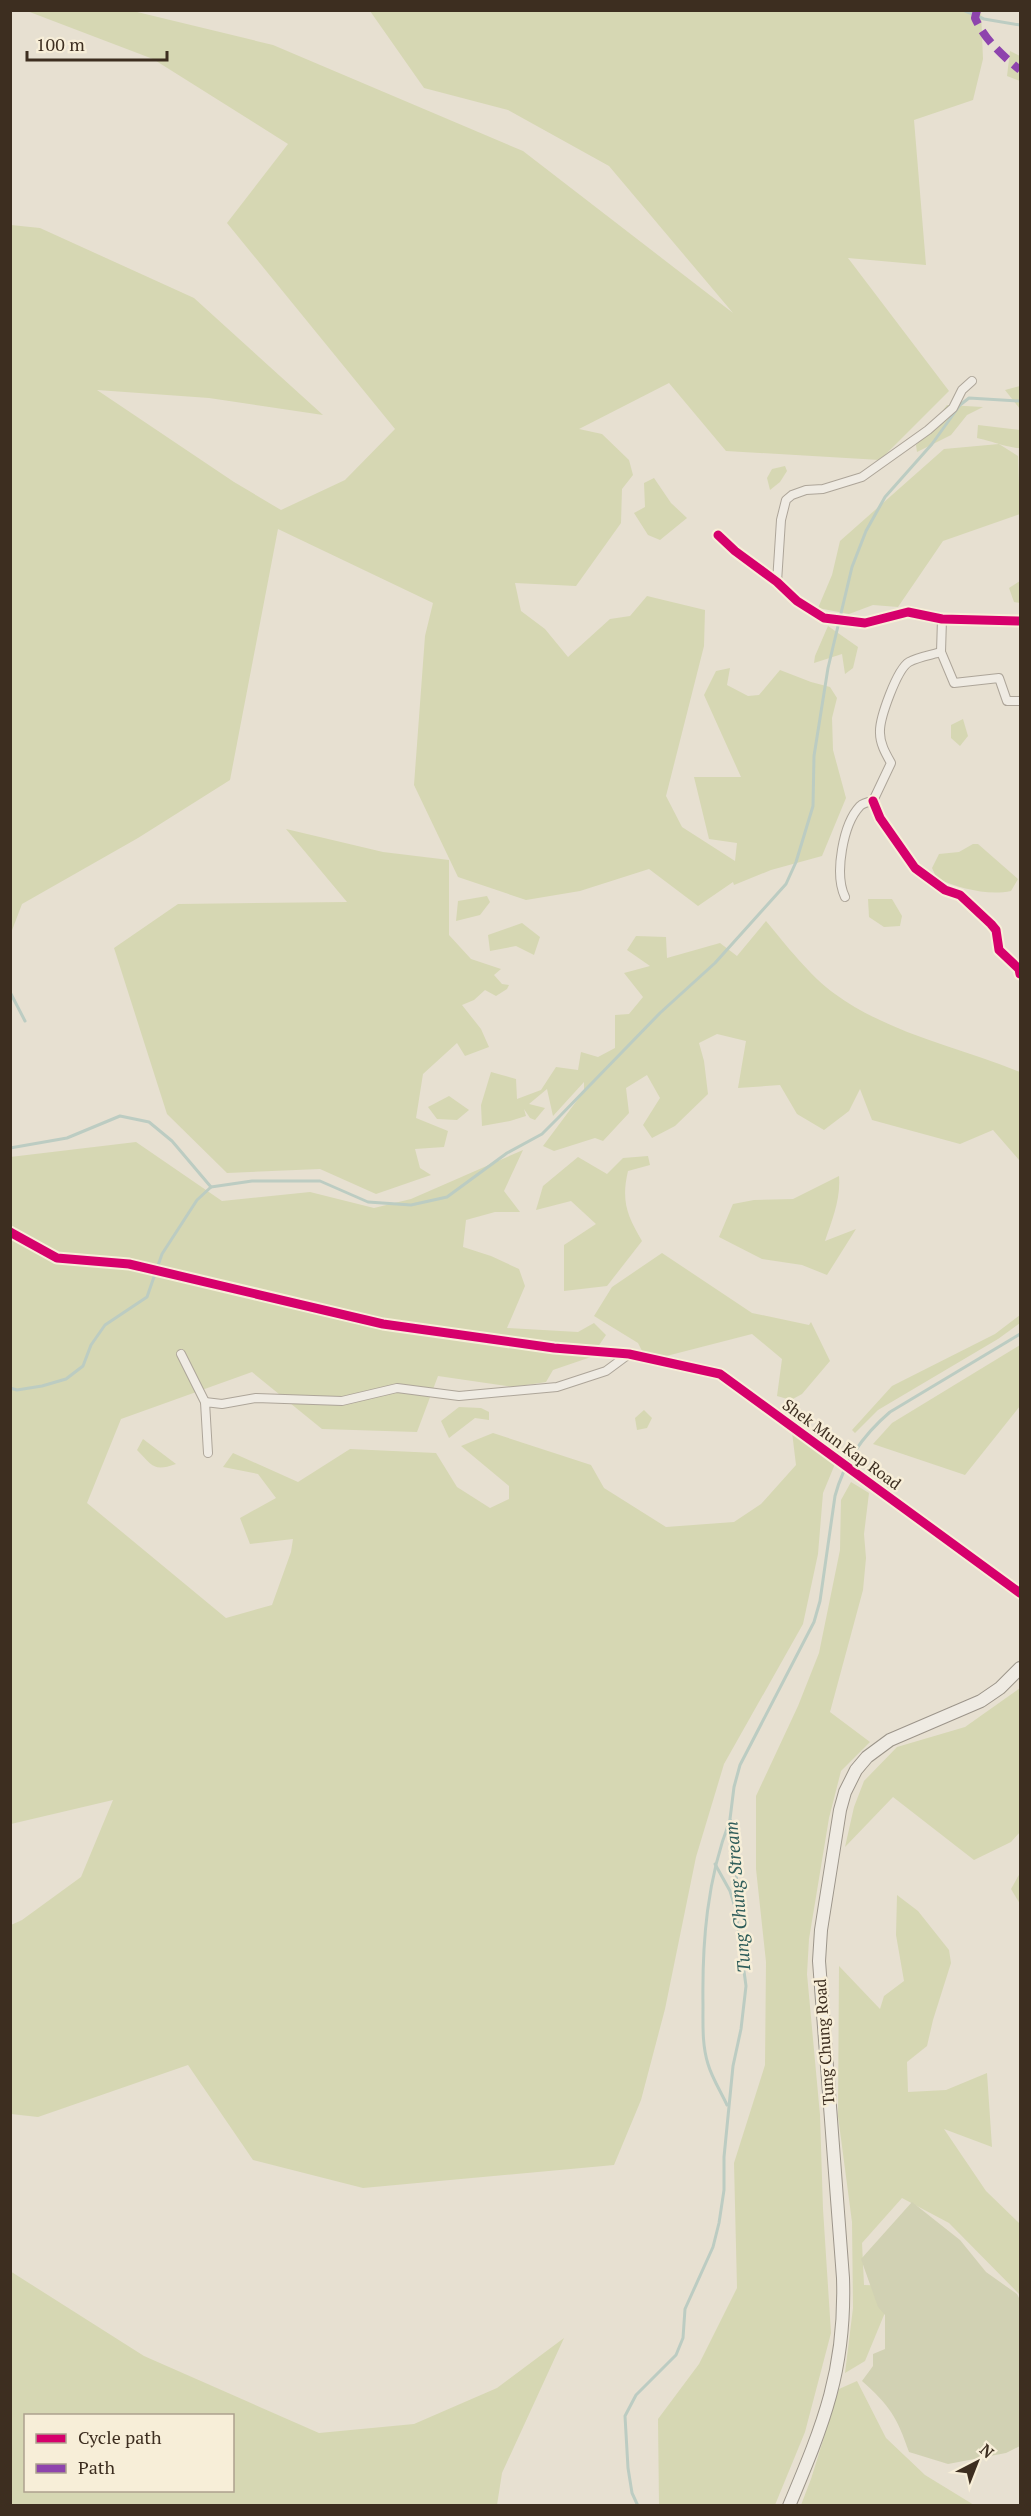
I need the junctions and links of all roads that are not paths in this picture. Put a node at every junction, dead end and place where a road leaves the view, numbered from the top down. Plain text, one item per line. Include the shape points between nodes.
1 (972, 381) dead end
2 (718, 535) dead end
3 (777, 582) junction
4 (942, 619) junction
5 (1020, 621) edge
6 (941, 652) junction
7 (1020, 701) edge
8 (873, 801) junction
9 (844, 897) dead end
10 (1020, 974) edge
11 (10, 1232) edge
12 (181, 1354) dead end
13 (629, 1354) junction
14 (205, 1402) junction
15 (208, 1453) dead end
16 (1020, 1593) edge
17 (1020, 1668) edge
18 (789, 2505) edge

1 - 3 street via 953,408 928,430 862,477 806,490 786,500
2 - 3 street
3 - 4 street via 818,615 833,620 865,623 908,612
4 - 5 street
4 - 6 street
6 - 7 street via 954,683 999,678 1007,700
6 - 8 street via 909,662 893,684 880,731 891,764
8 - 9 street via 861,805 849,824 839,870
8 - 10 street via 880,818 915,868 945,890 960,895 991,924 996,930 999,950
11 - 13 street, Shek Mun Kap Road via 57,1258 129,1264 383,1324 554,1348
12 - 14 street
13 - 14 street via 606,1371 557,1387 459,1396 397,1388 342,1401 256,1398 222,1404
13 - 16 street, Shek Mun Kap Road via 720,1374
14 - 15 street
17 - 18 main road, Tung Chung Road via 981,1701 898,1735 874,1750 856,1770 842,1802 819,1960 843,2278 842,2340 831,2399

